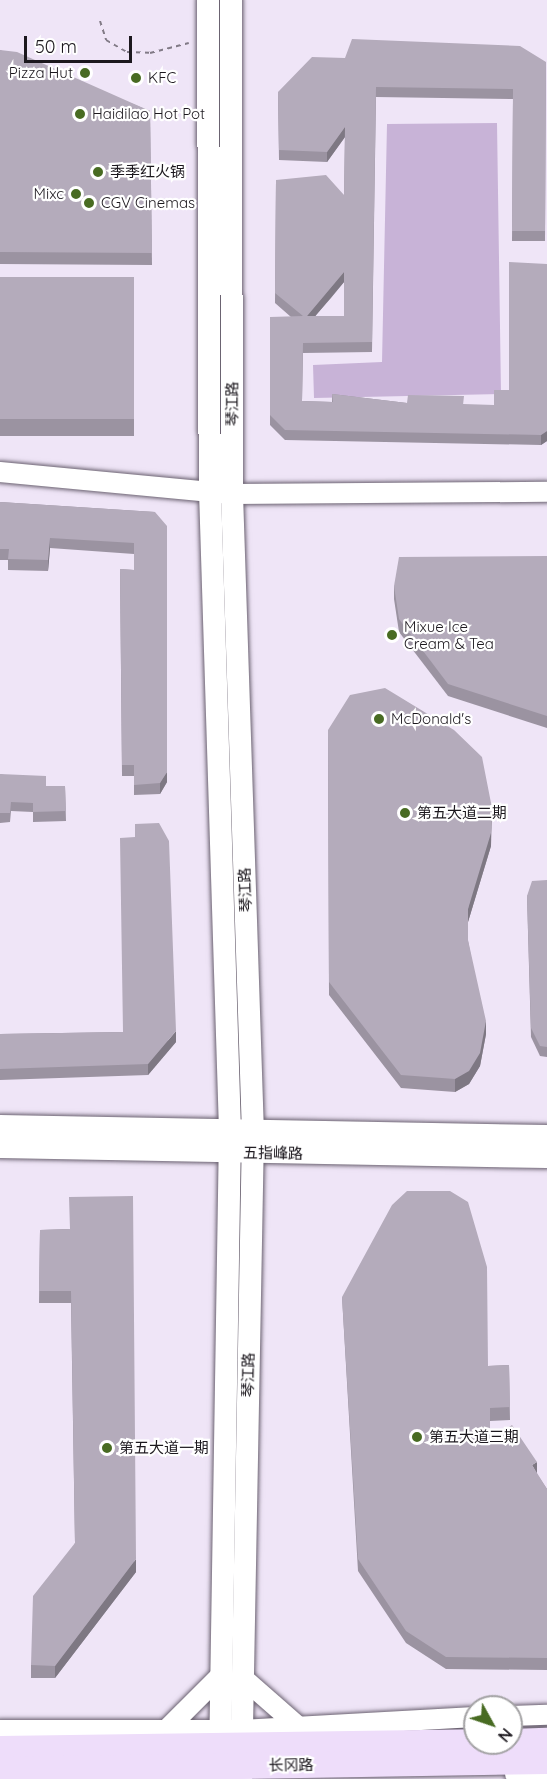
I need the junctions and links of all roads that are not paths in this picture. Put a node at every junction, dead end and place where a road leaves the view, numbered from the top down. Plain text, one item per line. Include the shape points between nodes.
1 (208, 0) edge
2 (231, 0) edge
3 (0, 472) edge
4 (210, 491) junction
5 (547, 492) edge
6 (232, 494) junction
7 (0, 1126) edge
8 (547, 1136) edge
9 (229, 1142) junction
10 (253, 1143) junction
11 (0, 1147) edge
12 (547, 1157) edge
13 (232, 1676) junction
14 (547, 1715) edge
15 (523, 1716) edge
16 (463, 1718) edge
17 (299, 1726) junction
18 (0, 1730) edge
19 (164, 1732) junction
20 (547, 1741) edge
21 (523, 1742) edge
22 (463, 1743) edge
23 (0, 1749) edge
24 (231, 1759) edge
25 (547, 1761) edge
26 (0, 1770) edge
27 (547, 1774) edge
28 (311, 1777) edge
29 (167, 1779) edge

1 - 4 main road, 琴江路
2 - 6 main road, 琴江路
3 - 4 street
4 - 6 street
4 - 9 main road, 琴江路
5 - 6 street
6 - 10 main road, 琴江路
7 - 9 main road, 五指峰路
8 - 10 main road, 五指峰路
9 - 10 main road, 五指峰路
9 - 11 main road, 五指峰路
9 - 13 main road, 琴江路
10 - 12 main road, 五指峰路
10 - 13 main road, 琴江路
13 - 17 street
13 - 19 street
13 - 24 main road, 琴江路
14 - 15 street
16 - 17 street
17 - 24 street
18 - 19 street
19 - 24 street
20 - 21 main road
22 - 24 main road, 长冈路
23 - 24 main road, 长冈路
24 - 25 main road, 长冈路
24 - 26 main road, 长冈路
24 - 28 street
24 - 29 street
27 - 28 street

